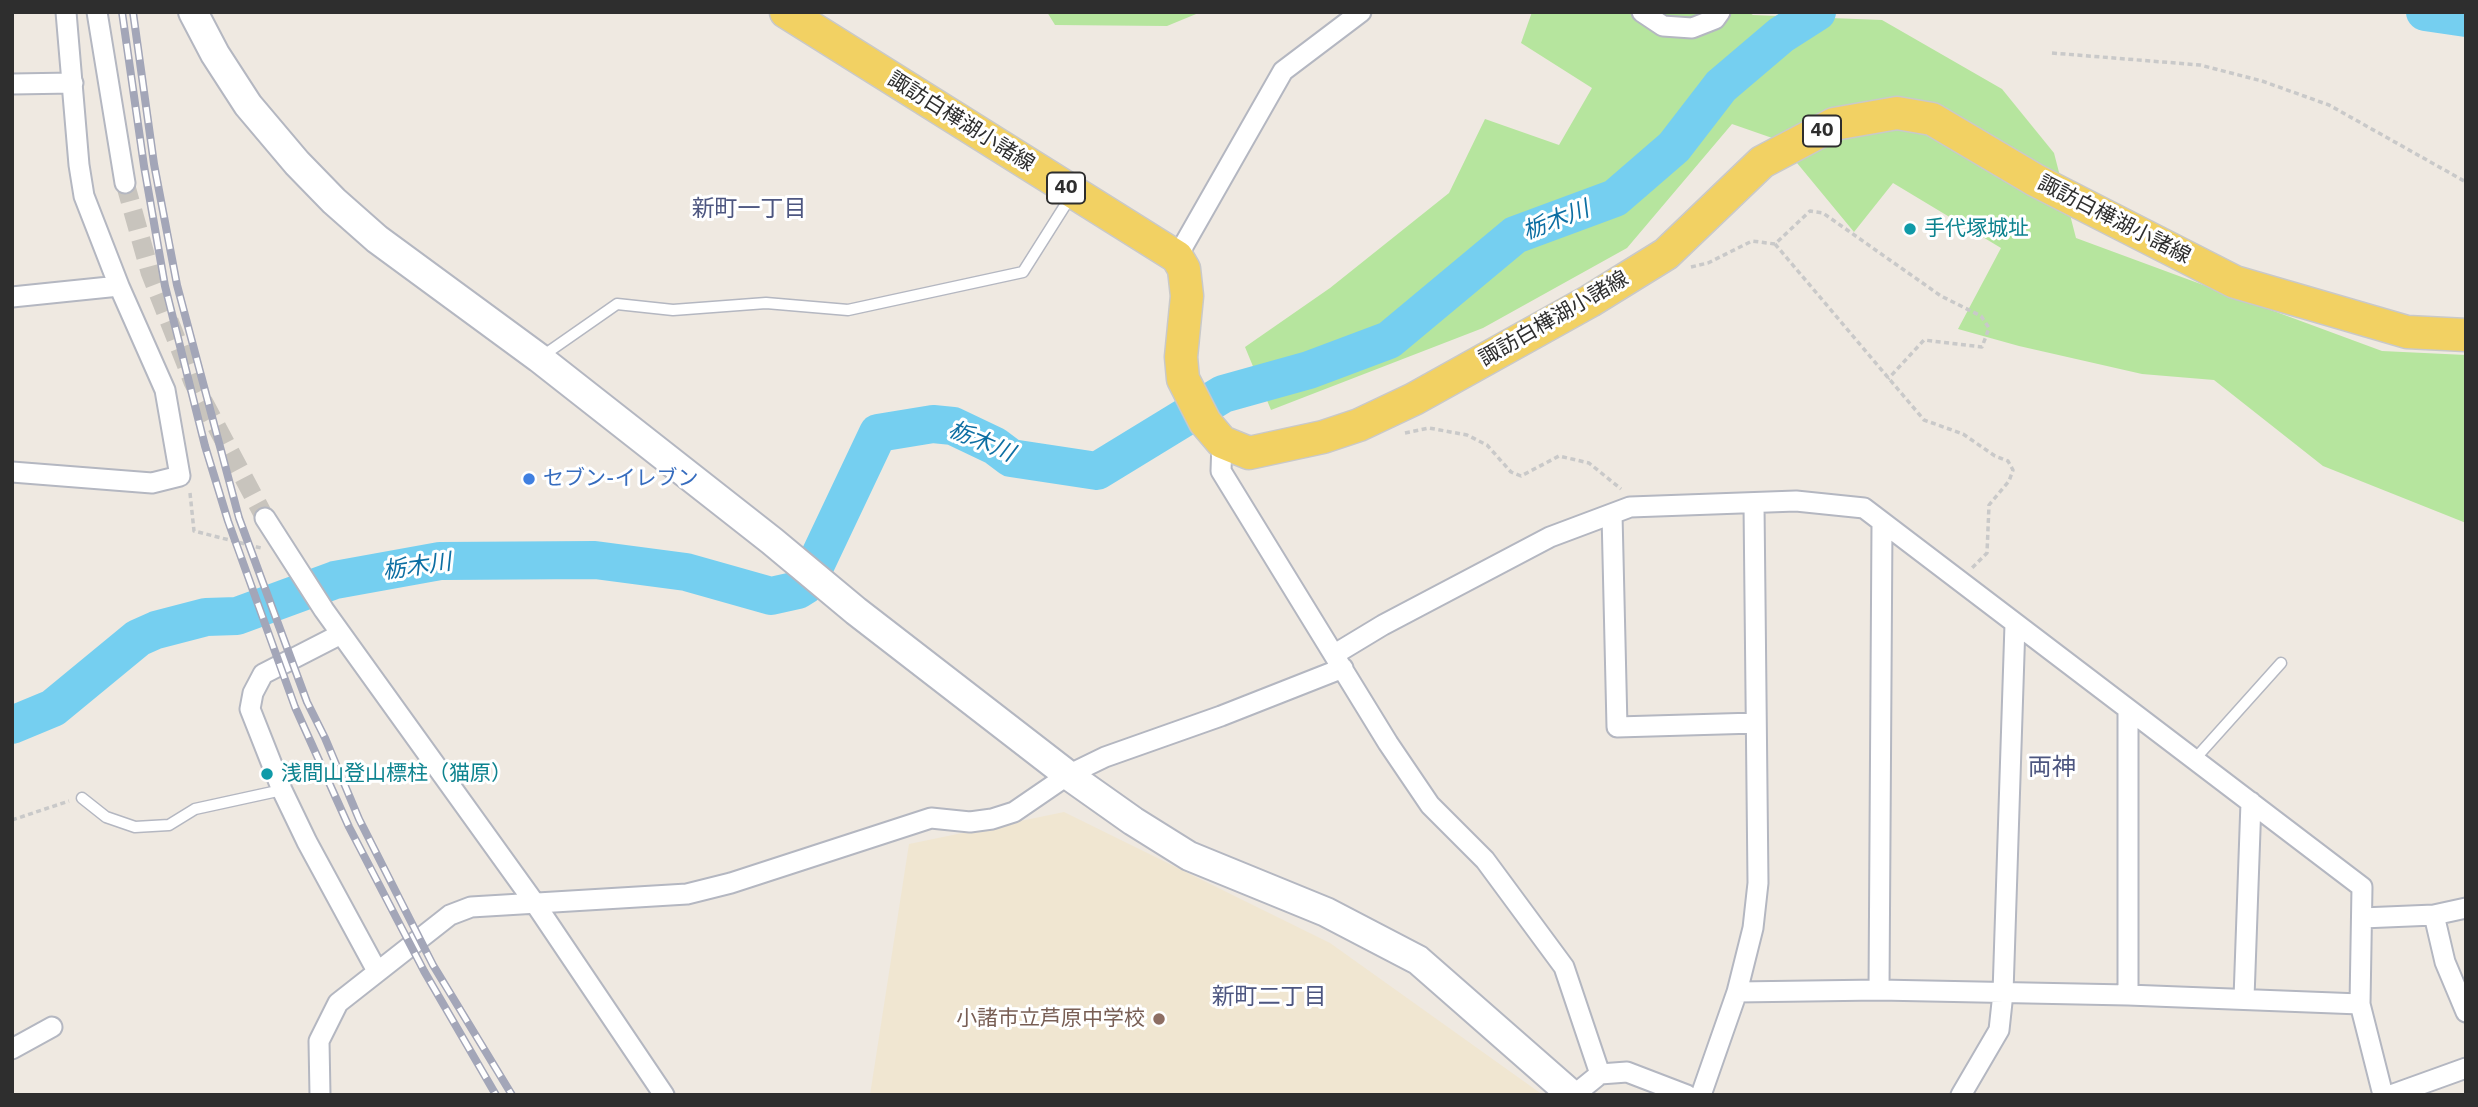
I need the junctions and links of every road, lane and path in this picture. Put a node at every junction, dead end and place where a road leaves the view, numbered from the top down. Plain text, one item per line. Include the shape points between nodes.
1 (66, 12) edge
2 (97, 12) edge
3 (193, 12) edge
4 (786, 12) edge
5 (1361, 12) edge
6 (1642, 12) edge
7 (1720, 12) edge
8 (2052, 53) dead end
9 (73, 83) junction
10 (12, 84) edge
11 (2466, 182) edge
12 (125, 183) tunnel mouth
13 (1073, 192) junction
14 (1775, 244) junction
15 (1177, 257) junction
16 (1654, 261) junction
17 (119, 286) junction
18 (12, 297) edge
19 (2466, 335) edge
20 (539, 358) junction
21 (1888, 379) junction
22 (1398, 435) dead end
23 (1222, 442) junction
24 (12, 471) edge
25 (180, 476) junction
26 (1754, 504) junction
27 (1642, 506) junction
28 (1612, 513) junction
29 (265, 518) tunnel mouth
30 (1882, 524) junction
31 (291, 561) junction
32 (1958, 582) junction
33 (2015, 624) junction
34 (341, 634) junction
35 (1339, 661) junction
36 (2281, 663) dead end
37 (2128, 709) junction
38 (1756, 723) junction
39 (2194, 760) junction
40 (1068, 775) junction
41 (282, 790) junction
42 (82, 798) joint
43 (2251, 802) junction
44 (12, 820) edge
45 (534, 902) junction
46 (2466, 908) edge
47 (2434, 915) junction
48 (2362, 918) junction
49 (377, 971) junction
50 (1879, 990) junction
51 (1737, 992) junction
52 (2003, 993) junction
53 (2128, 995) junction
54 (2244, 998) junction
55 (2360, 1004) junction
56 (2466, 1012) edge
57 (52, 1027) dead end
58 (12, 1049) edge
59 (2466, 1068) edge
60 (1600, 1074) junction
61 (320, 1095) edge
62 (664, 1095) edge
63 (1573, 1095) edge
64 (1687, 1095) edge
65 (1701, 1095) edge
66 (1961, 1095) edge
67 (2383, 1095) edge
68 (2391, 1095) edge

1 - 9 street
2 - 12 street
3 - 20 street via 248,105 334,201 377,239
4 - 13 main road, 諏訪白樺湖小諸線 / 40
5 - 15 street via 1283,71
6 - 7 street via 1663,26 1692,28 1715,19
8 - 11 path via 2200,65 2262,81 2329,104
9 - 10 street
9 - 17 street via 84,196
13 - 15 main road, 諏訪白樺湖小諸線 / 40
13 - 20 lane via 1023,272 848,310 766,303 673,310 617,304
14 - 16 path via 1752,241 1708,263 1673,272
14 - 21 path
14 - 21 path via 1810,211 1822,213 1941,296 1981,316 1989,328 1982,347 1924,340
15 - 23 main road via 1184,269 1187,296 1183,379 1205,422
16 - 19 main road, 諏訪白樺湖小諸線 / 40 via 1762,162 1834,124 1897,113 1932,119 2035,180 2235,282 2407,332
16 - 23 main road, 諏訪白樺湖小諸線 / 40 via 1414,399 1359,425 1249,453
17 - 18 street
17 - 25 street via 165,390
20 - 40 street
21 - 32 path via 1924,420 1963,434 2008,461 2013,470 1989,505 1987,553
22 - 27 path via 1429,428 1467,435 1486,445 1511,472 1521,476 1559,456 1589,463
23 - 35 street via 1222,471
24 - 25 street via 152,482
25 - 31 path via 191,494 194,531
26 - 27 street
26 - 30 street via 1796,501 1864,508
26 - 38 street
27 - 28 street
28 - 35 street via 1550,537 1383,625
28 - 38 street via 1617,727
29 - 31 street
30 - 32 street
30 - 50 street
31 - 34 street
32 - 33 street
33 - 37 street
33 - 52 street
34 - 41 street via 263,674 253,693 250,709
34 - 45 street
35 - 40 street via 1221,716
35 - 60 street via 1430,805 1485,860 1564,967
36 - 39 lane
37 - 39 street
37 - 53 street
38 - 51 street via 1758,883 1753,928
39 - 43 street
40 - 45 street via 1014,812 992,819 931,818 687,894
40 - 63 street via 1189,856 1326,912 1418,960
41 - 42 lane via 195,809 169,825 135,827 106,817
41 - 49 street
42 - 44 path
43 - 48 street via 2362,887
43 - 54 street
45 - 49 street via 471,908 450,915
45 - 62 street
46 - 47 street
47 - 48 street
47 - 56 street via 2445,962
48 - 55 street
49 - 61 street via 338,1003 319,1041
50 - 51 street
50 - 52 street
51 - 65 street
52 - 53 street
52 - 66 street via 2000,1030
53 - 54 street
54 - 55 street
55 - 67 street
57 - 58 street
59 - 68 street
60 - 63 street
60 - 64 street via 1627,1072

